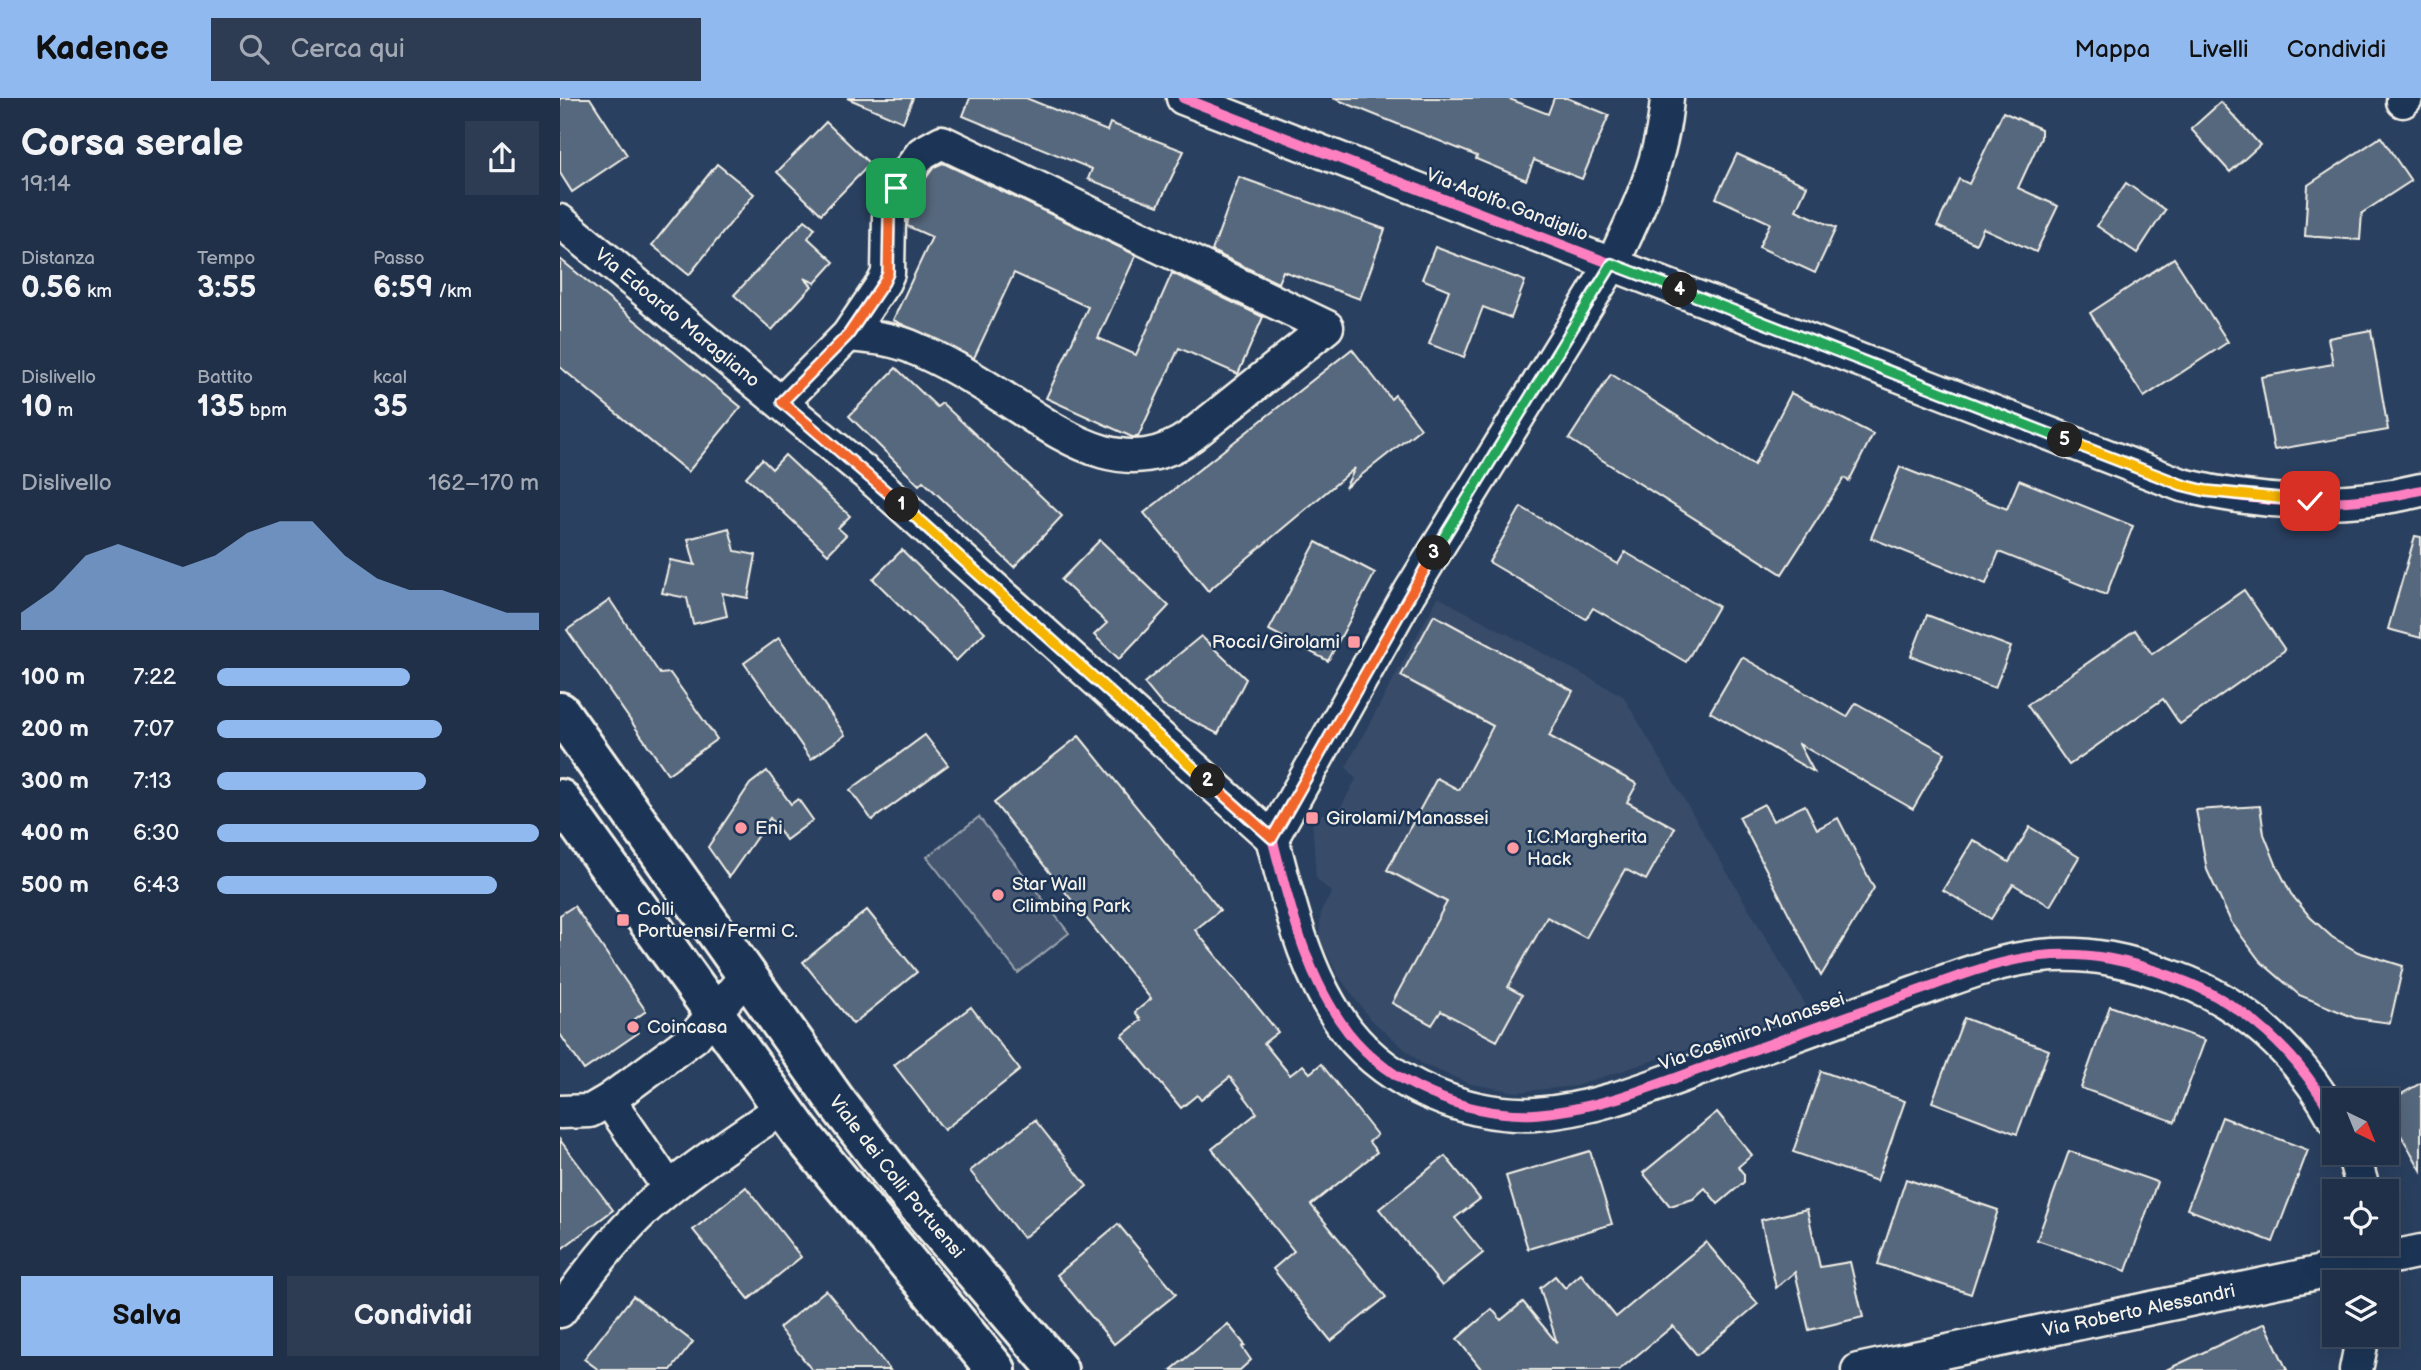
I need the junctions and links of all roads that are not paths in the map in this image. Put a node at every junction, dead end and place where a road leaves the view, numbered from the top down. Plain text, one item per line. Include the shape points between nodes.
1 (1183, 98) edge
2 (1667, 98) edge
3 (560, 220) edge
4 (1612, 264) junction
5 (848, 335) junction
6 (782, 402) junction
7 (2421, 490) edge
8 (560, 712) edge
9 (560, 799) edge
10 (1272, 838) junction
11 (746, 976) junction
12 (714, 1015) junction
13 (609, 1100) junction
14 (2322, 1102) edge
15 (782, 1108) junction
16 (560, 1112) edge
17 (669, 1188) junction
18 (2421, 1251) edge
19 (2372, 1263) edge
20 (560, 1311) edge
21 (2360, 1347) edge
22 (996, 1370) edge
23 (1058, 1370) edge
24 (1858, 1370) edge
25 (2356, 1370) edge

1 - 4 street, Via Adolfo Gandiglio
2 - 4 street via 1660,147
3 - 6 street, Via Edoardo Maragliano
4 - 7 street, Via Adolfo Gandiglio via 2182,485 2284,501 2376,499
4 - 10 street via 1409,592
5 - 5 street via 915,348 1000,394 1059,436 1086,447 1151,456 1182,443 1327,327 942,142 922,153 896,188 889,217 888,273
5 - 6 street
6 - 10 street, Via Edoardo Maragliano
8 - 11 main road, Viale dei Colli Portuensi
9 - 12 main road
10 - 14 street, Via Casimiro Manassei via 1308,960 1348,1032 1373,1058 1406,1081 1479,1109 1532,1114 1616,1098 1995,964 2067,954 2126,961 2199,987 2239,1009 2283,1048
11 - 12 street
11 - 23 main road, Viale dei Colli Portuensi via 907,1192
12 - 13 street via 694,1037
12 - 15 main road
13 - 16 street via 590,1111
13 - 17 street
15 - 17 street
15 - 22 main road
17 - 20 street via 624,1230
18 - 19 street, Via Roberto Alessandri
19 - 24 street, Via Roberto Alessandri
21 - 25 street

